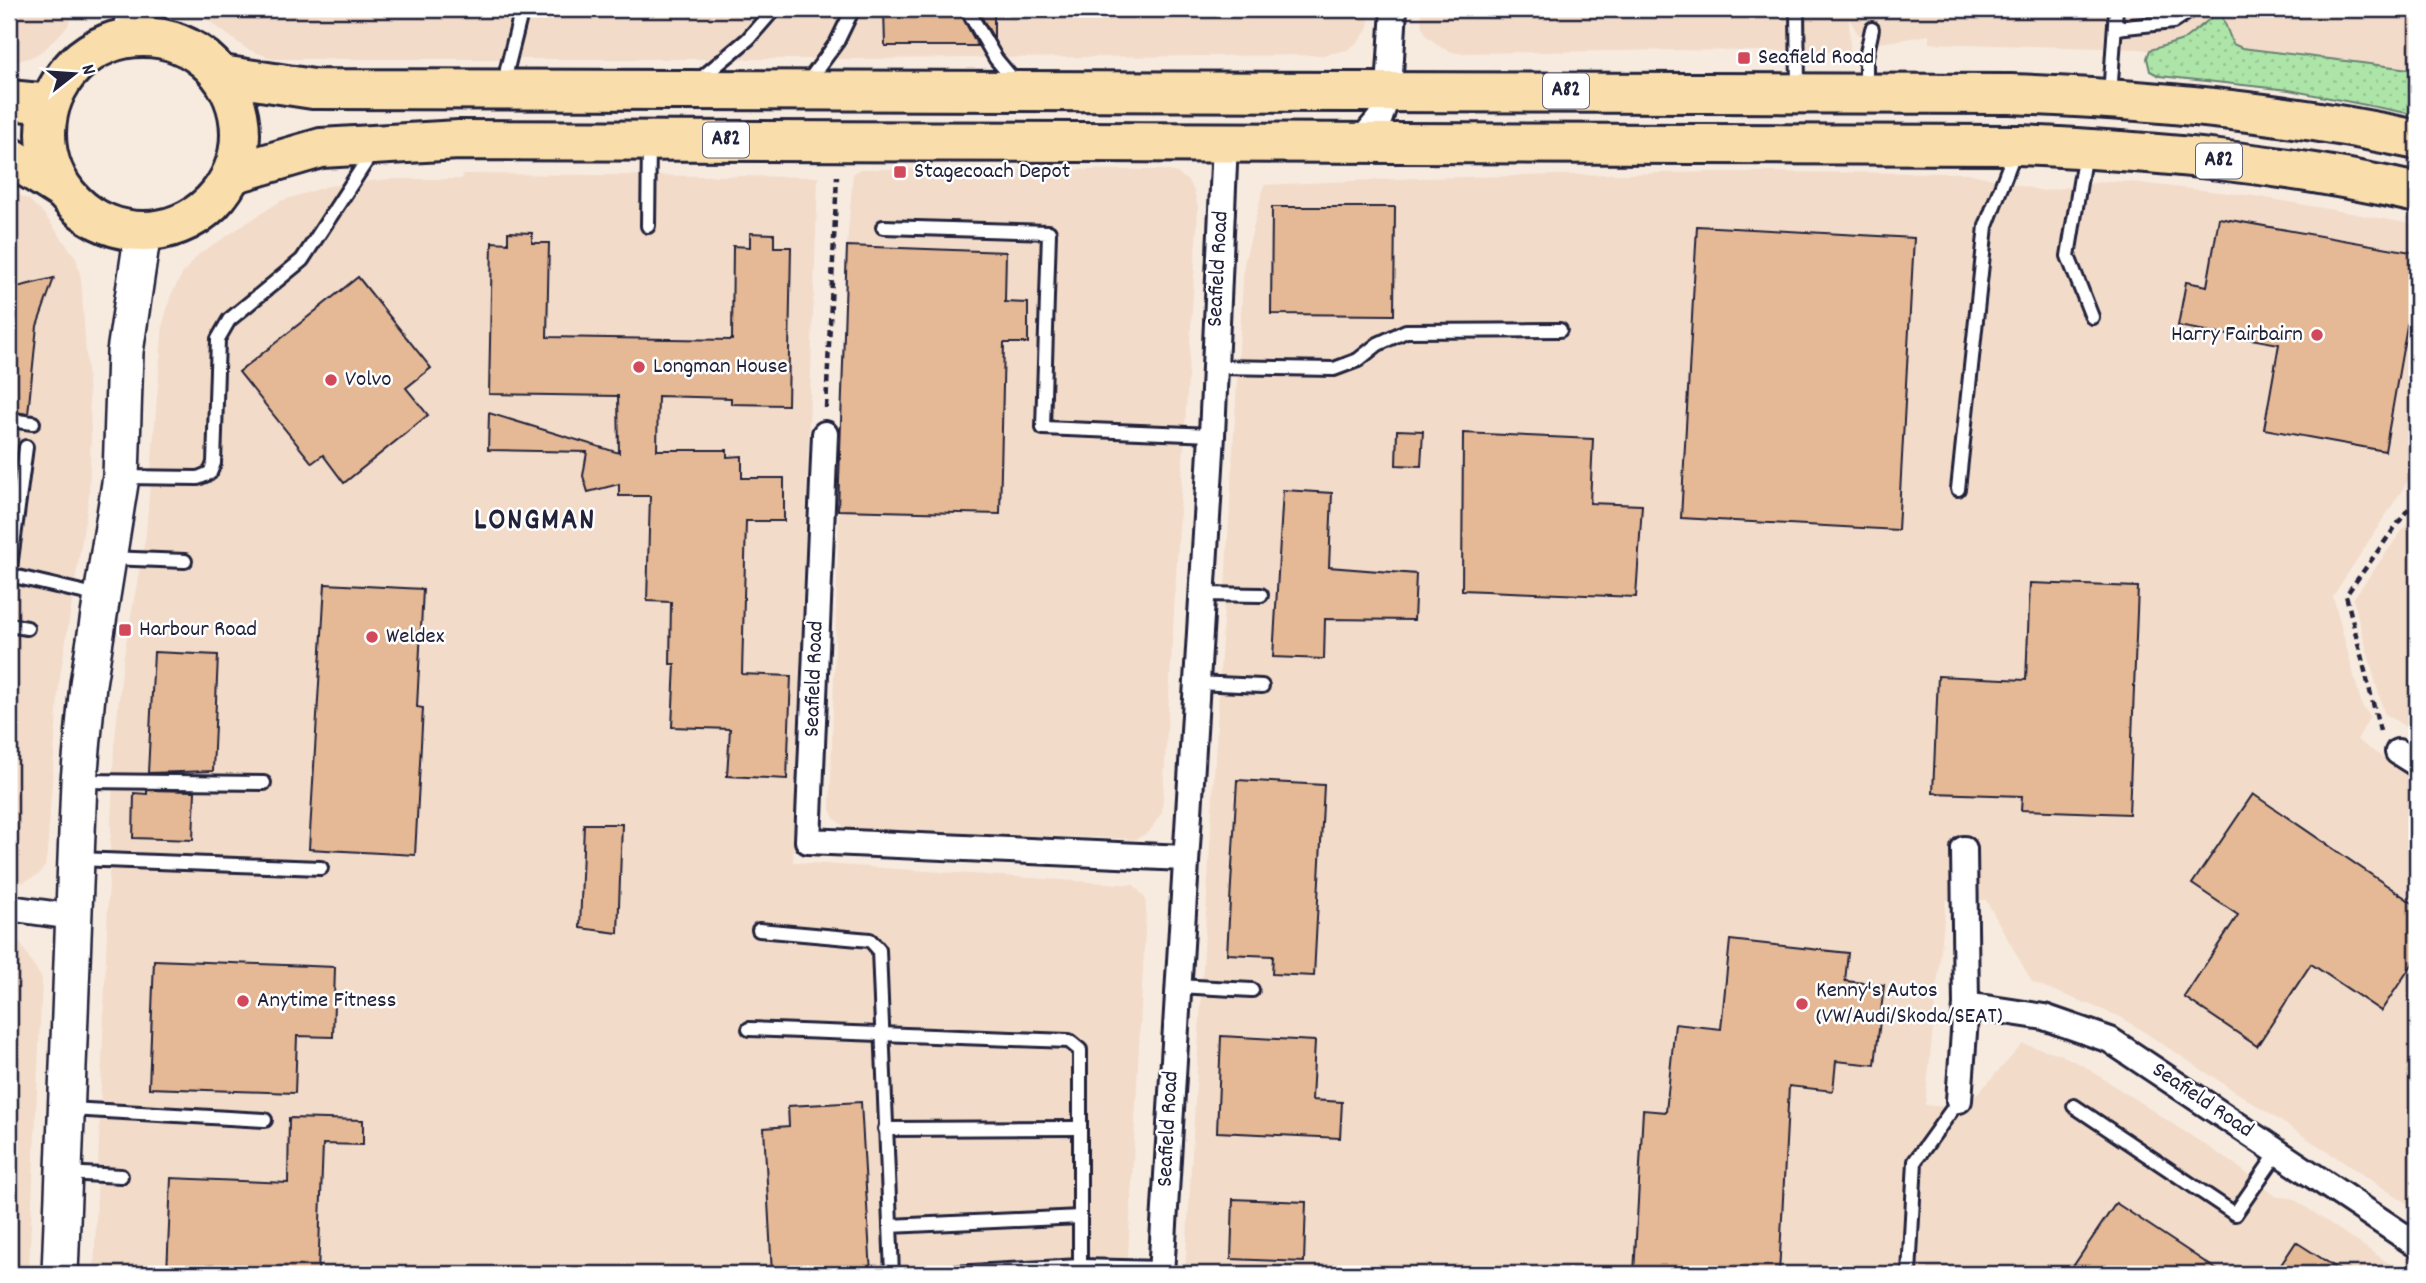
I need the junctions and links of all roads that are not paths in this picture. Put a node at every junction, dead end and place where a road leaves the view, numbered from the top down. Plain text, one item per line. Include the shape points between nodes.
1 (522, 9) edge
2 (774, 9) edge
3 (853, 9) edge
4 (967, 9) edge
5 (1394, 9) edge
6 (1797, 9) edge
7 (2116, 9) edge
8 (2193, 9) edge
9 (134, 22) edge
10 (2116, 28) junction
11 (1872, 29) dead end
12 (221, 75) junction
13 (507, 88) junction
14 (687, 88) junction
15 (802, 89) junction
16 (1021, 90) junction
17 (1389, 90) junction
18 (1798, 92) junction
19 (1866, 93) junction
20 (2109, 98) junction
21 (9, 100) edge
22 (50, 104) junction
23 (649, 139) junction
24 (2417, 139) edge
25 (378, 142) junction
26 (1224, 142) junction
27 (1360, 142) junction
28 (2018, 145) junction
29 (2086, 148) junction
30 (9, 156) edge
31 (232, 174) junction
32 (64, 191) junction
33 (2417, 193) edge
34 (648, 226) dead end
35 (883, 227) dead end
36 (143, 231) junction
37 (2092, 317) dead end
38 (1560, 330) dead end
39 (1214, 367) junction
40 (9, 420) edge
41 (33, 423) dead end
42 (825, 434) road end
43 (1212, 435) junction
44 (26, 447) dead end
45 (121, 477) junction
46 (1958, 489) dead end
47 (109, 558) junction
48 (185, 561) dead end
49 (9, 575) edge
50 (1200, 594) junction
51 (1261, 595) dead end
52 (103, 596) junction
53 (9, 625) edge
54 (27, 628) dead end
55 (1195, 683) junction
56 (1262, 686) dead end
57 (79, 781) junction
58 (264, 783) dead end
59 (1964, 849) dead end
60 (1184, 858) junction
61 (77, 859) junction
62 (321, 868) dead end
63 (9, 908) edge
64 (74, 917) junction
65 (759, 930) dead end
66 (1177, 986) junction
67 (1252, 990) dead end
68 (1966, 1004) junction
69 (749, 1029) dead end
70 (881, 1036) junction
71 (1959, 1100) joint
72 (2074, 1106) dead end
73 (66, 1108) junction
74 (265, 1120) dead end
75 (1080, 1128) junction
76 (885, 1129) junction
77 (2278, 1152) junction
78 (64, 1173) junction
79 (121, 1175) dead end
80 (1080, 1217) junction
81 (890, 1226) junction
82 (2417, 1245) edge
83 (1080, 1270) edge
84 (1162, 1271) edge
85 (60, 1274) edge
86 (892, 1274) edge
87 (934, 1274) edge
88 (1909, 1274) edge

1 - 13 lane via 507,69
2 - 14 lane via 727,58
3 - 15 lane via 837,43
4 - 16 lane via 996,59
5 - 17 street
6 - 18 lane
7 - 10 lane
8 - 10 lane via 2173,22
9 - 12 highway via 198,53
9 - 22 highway via 83,57 63,78
10 - 20 lane
11 - 19 lane
12 - 13 highway, A82 via 313,89
12 - 31 highway via 234,98 240,124
13 - 14 highway, A82
14 - 15 highway, A82
15 - 16 highway, A82
16 - 17 highway, A82
17 - 18 highway, A82
17 - 27 street via 1380,118
18 - 19 highway, A82
19 - 20 highway, A82
20 - 24 highway, A82 via 2340,123
21 - 22 highway
22 - 32 highway via 45,134 50,164
23 - 25 highway, A82
23 - 26 highway, A82
23 - 34 lane
25 - 31 highway, A82 via 321,148
25 - 45 lane via 302,260 229,320 218,339 210,473 198,478
26 - 27 highway, A82
26 - 39 street, Seafield Road
27 - 28 highway, A82
28 - 29 highway, A82
28 - 46 lane via 1986,226
29 - 33 highway, A82 via 2354,178
29 - 37 lane via 2068,256
30 - 32 highway
31 - 36 highway via 216,198 195,216 170,227
32 - 36 highway via 85,213 113,226
35 - 43 lane via 1049,232 1044,428
36 - 45 street via 125,352
38 - 39 lane via 1406,331 1334,369
39 - 43 street, Seafield Road
40 - 41 lane
42 - 60 street, Seafield Road via 808,841
43 - 50 street, Seafield Road
44 - 49 lane
45 - 47 street
47 - 48 lane
47 - 52 street
49 - 52 lane
50 - 51 lane
50 - 55 street, Seafield Road
52 - 57 street via 88,684
53 - 54 lane
55 - 56 lane
55 - 60 street, Seafield Road
57 - 58 lane
57 - 61 street
59 - 68 street
60 - 66 street, Seafield Road
61 - 62 lane
61 - 64 street
63 - 64 street
64 - 73 street
65 - 70 lane via 870,940 879,950
66 - 67 lane
66 - 84 street, Seafield Road
68 - 71 street
68 - 77 street, Seafield Road via 2044,1017 2110,1040
69 - 70 lane
70 - 75 lane via 1069,1041 1080,1050
70 - 76 lane
71 - 88 lane via 1915,1161
72 - 77 lane via 2235,1214
73 - 74 lane
73 - 78 street
75 - 76 lane
75 - 80 lane
76 - 81 lane
77 - 82 street, Seafield Road
78 - 79 lane
78 - 85 street
80 - 81 lane
80 - 83 lane
81 - 86 lane
83 - 84 lane
83 - 87 lane

